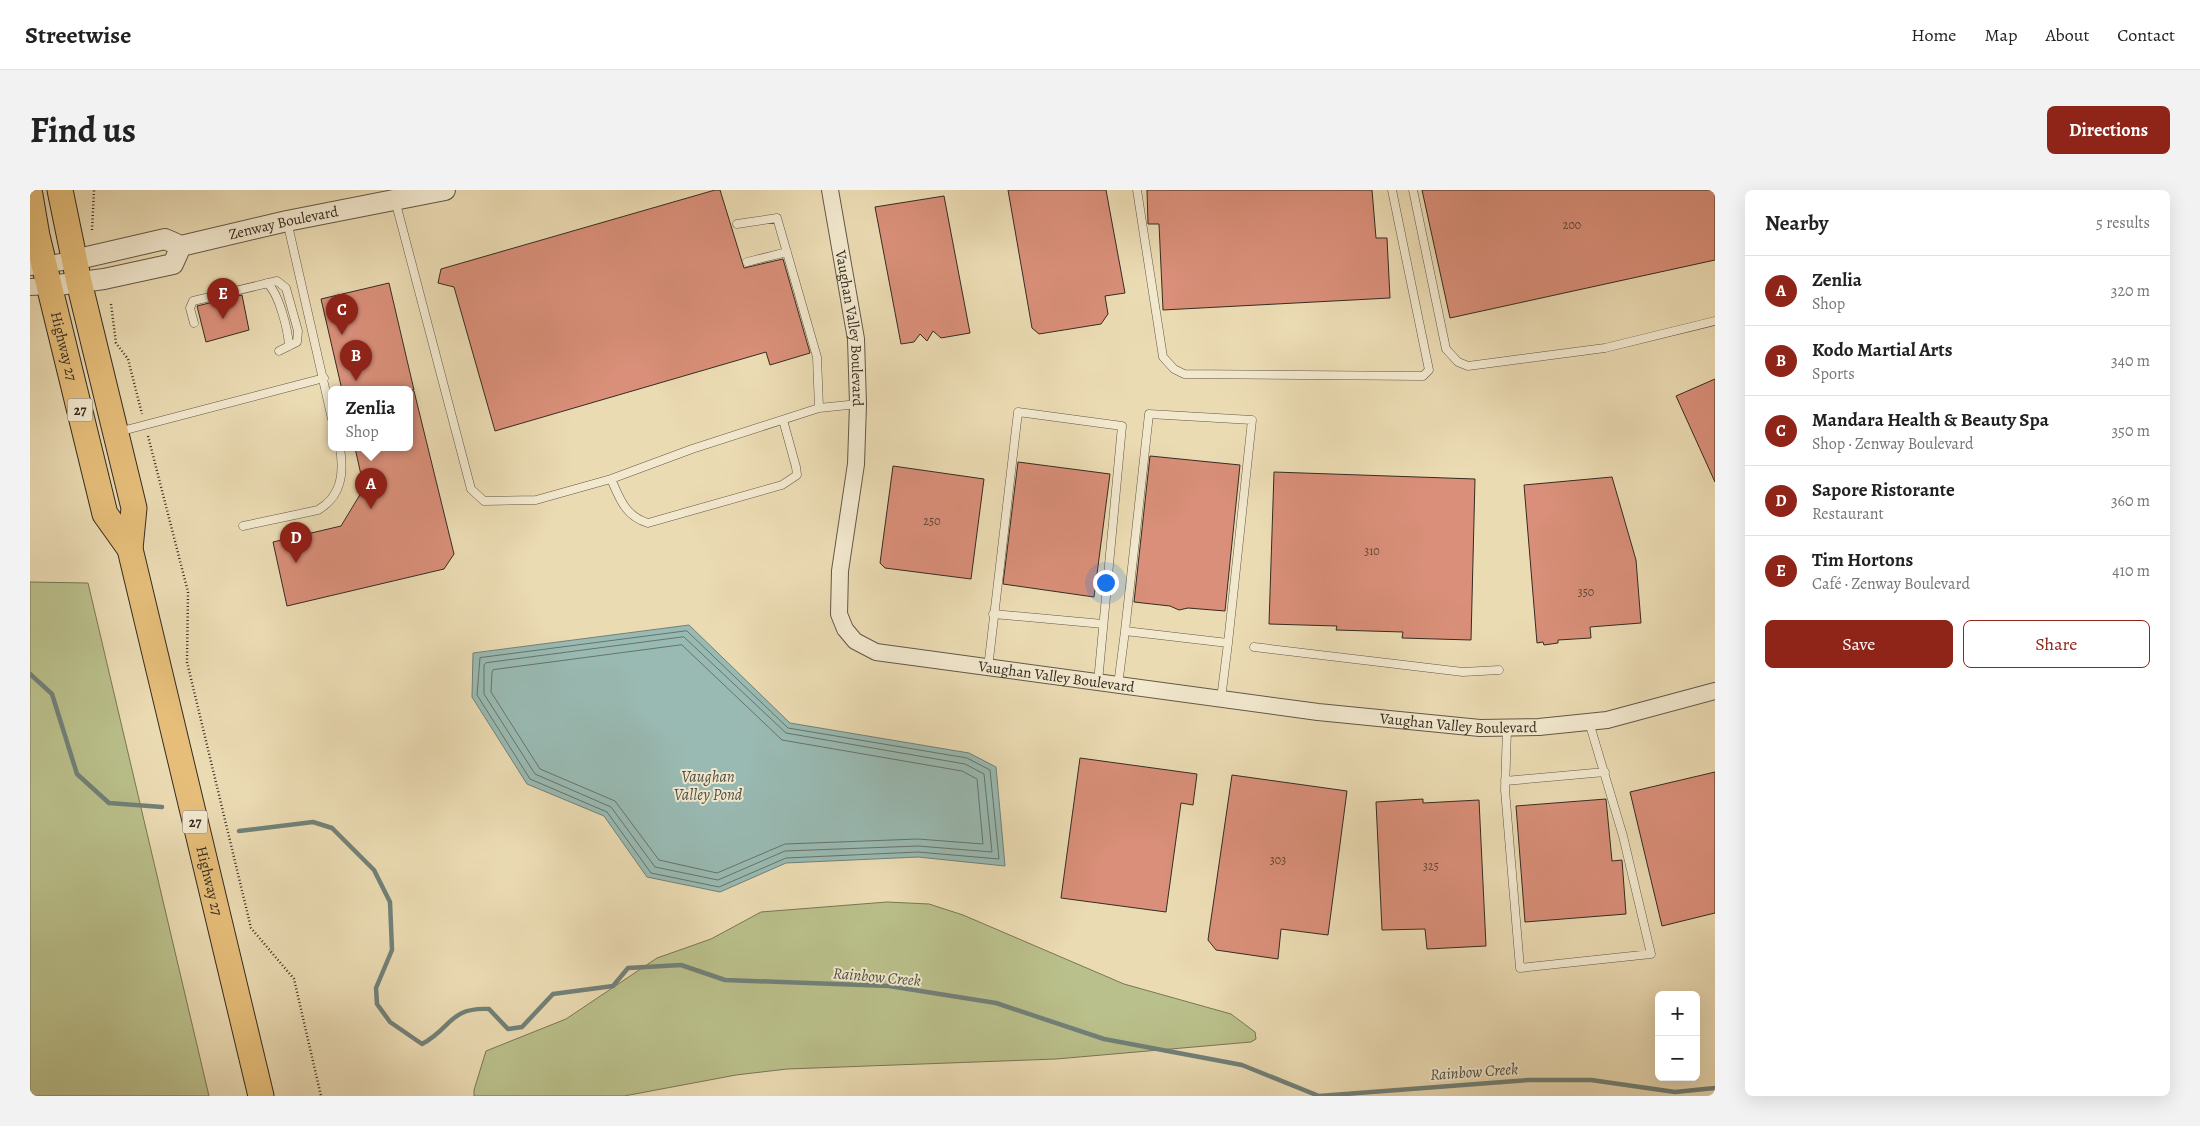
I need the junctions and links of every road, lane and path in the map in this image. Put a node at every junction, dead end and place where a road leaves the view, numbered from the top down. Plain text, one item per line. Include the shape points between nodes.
1 (60, 190) edge
2 (94, 190) edge
3 (445, 190) edge
4 (830, 190) edge
5 (1137, 190) edge
6 (1392, 190) edge
7 (1413, 190) edge
8 (30, 195) edge
9 (395, 200) junction
10 (287, 221) junction
11 (737, 224) dead end
12 (92, 230) dead end
13 (787, 252) junction
14 (747, 262) dead end
15 (77, 271) junction
16 (39, 276) edge
17 (267, 283) junction
18 (111, 304) dead end
19 (1715, 321) edge
20 (194, 323) dead end
21 (289, 346) junction
22 (279, 351) dead end
23 (324, 378) junction
24 (328, 398) edge
25 (858, 404) junction
26 (819, 408) junction
27 (782, 420) junction
28 (145, 425) junction
29 (116, 432) junction
30 (340, 451) edge
31 (611, 479) junction
32 (243, 526) dead end
33 (130, 549) junction
34 (993, 614) junction
35 (1103, 624) junction
36 (1125, 631) junction
37 (1228, 643) junction
38 (1254, 647) dead end
39 (988, 668) junction
40 (1499, 670) dead end
41 (1098, 682) junction
42 (1118, 685) junction
43 (1715, 692) edge
44 (1221, 699) junction
45 (1589, 722) junction
46 (1507, 729) junction
47 (1605, 772) junction
48 (1505, 781) junction
49 (261, 1096) edge
50 (320, 1096) edge

1 - 15 main road, Highway 27 / 27
2 - 12 path
3 - 9 street, Zenway Boulevard
4 - 25 street, Vaughan Valley Boulevard via 856,339
5 - 6 lane via 1163,357 1174,369 1184,374 1423,376 1429,370
7 - 19 lane via 1446,349 1458,362 1468,366 1606,348
8 - 16 main road, Highway 27 / 27
9 - 10 street, Zenway Boulevard
9 - 31 lane via 471,489 484,501 536,500
10 - 15 street, Zenway Boulevard via 181,246 172,264 104,280
10 - 23 lane
11 - 13 lane via 777,218
13 - 14 lane
13 - 26 lane via 817,357
15 - 16 street, Zenway Boulevard
15 - 29 main road, Highway 27 / 27
16 - 33 main road, Highway 27 / 27 via 105,514
17 - 20 lane via 192,301 190,308
17 - 21 lane via 274,289
17 - 21 lane via 277,280 286,288 298,331 297,342
18 - 28 path via 116,343 128,358
21 - 22 lane
23 - 24 lane
23 - 28 lane
25 - 26 lane
25 - 39 street, Vaughan Valley Boulevard via 856,464 840,571 839,614 845,629 855,641 876,652
26 - 27 lane
27 - 31 lane
27 - 31 lane via 797,475 782,485 648,523 635,519 622,504
28 - 29 lane
28 - 50 path via 188,592 187,662 251,928 294,980
29 - 33 main road, Highway 27 / 27 via 134,508
30 - 32 lane via 342,472 336,493 327,505 318,510
33 - 49 main road, Highway 27 / 27
34 - 35 lane
34 - 35 lane via 1018,412 1122,426
34 - 39 lane
35 - 41 lane
36 - 37 lane
36 - 37 lane via 1148,414 1252,420
36 - 42 lane
37 - 44 lane
38 - 40 lane via 1463,672
39 - 41 street, Vaughan Valley Boulevard
41 - 42 street, Vaughan Valley Boulevard
42 - 44 street, Vaughan Valley Boulevard
43 - 45 street, Vaughan Valley Boulevard
44 - 46 street, Vaughan Valley Boulevard via 1328,713
45 - 46 street, Vaughan Valley Boulevard
45 - 47 lane
46 - 48 lane
47 - 48 lane
47 - 48 lane via 1651,954 1520,968

